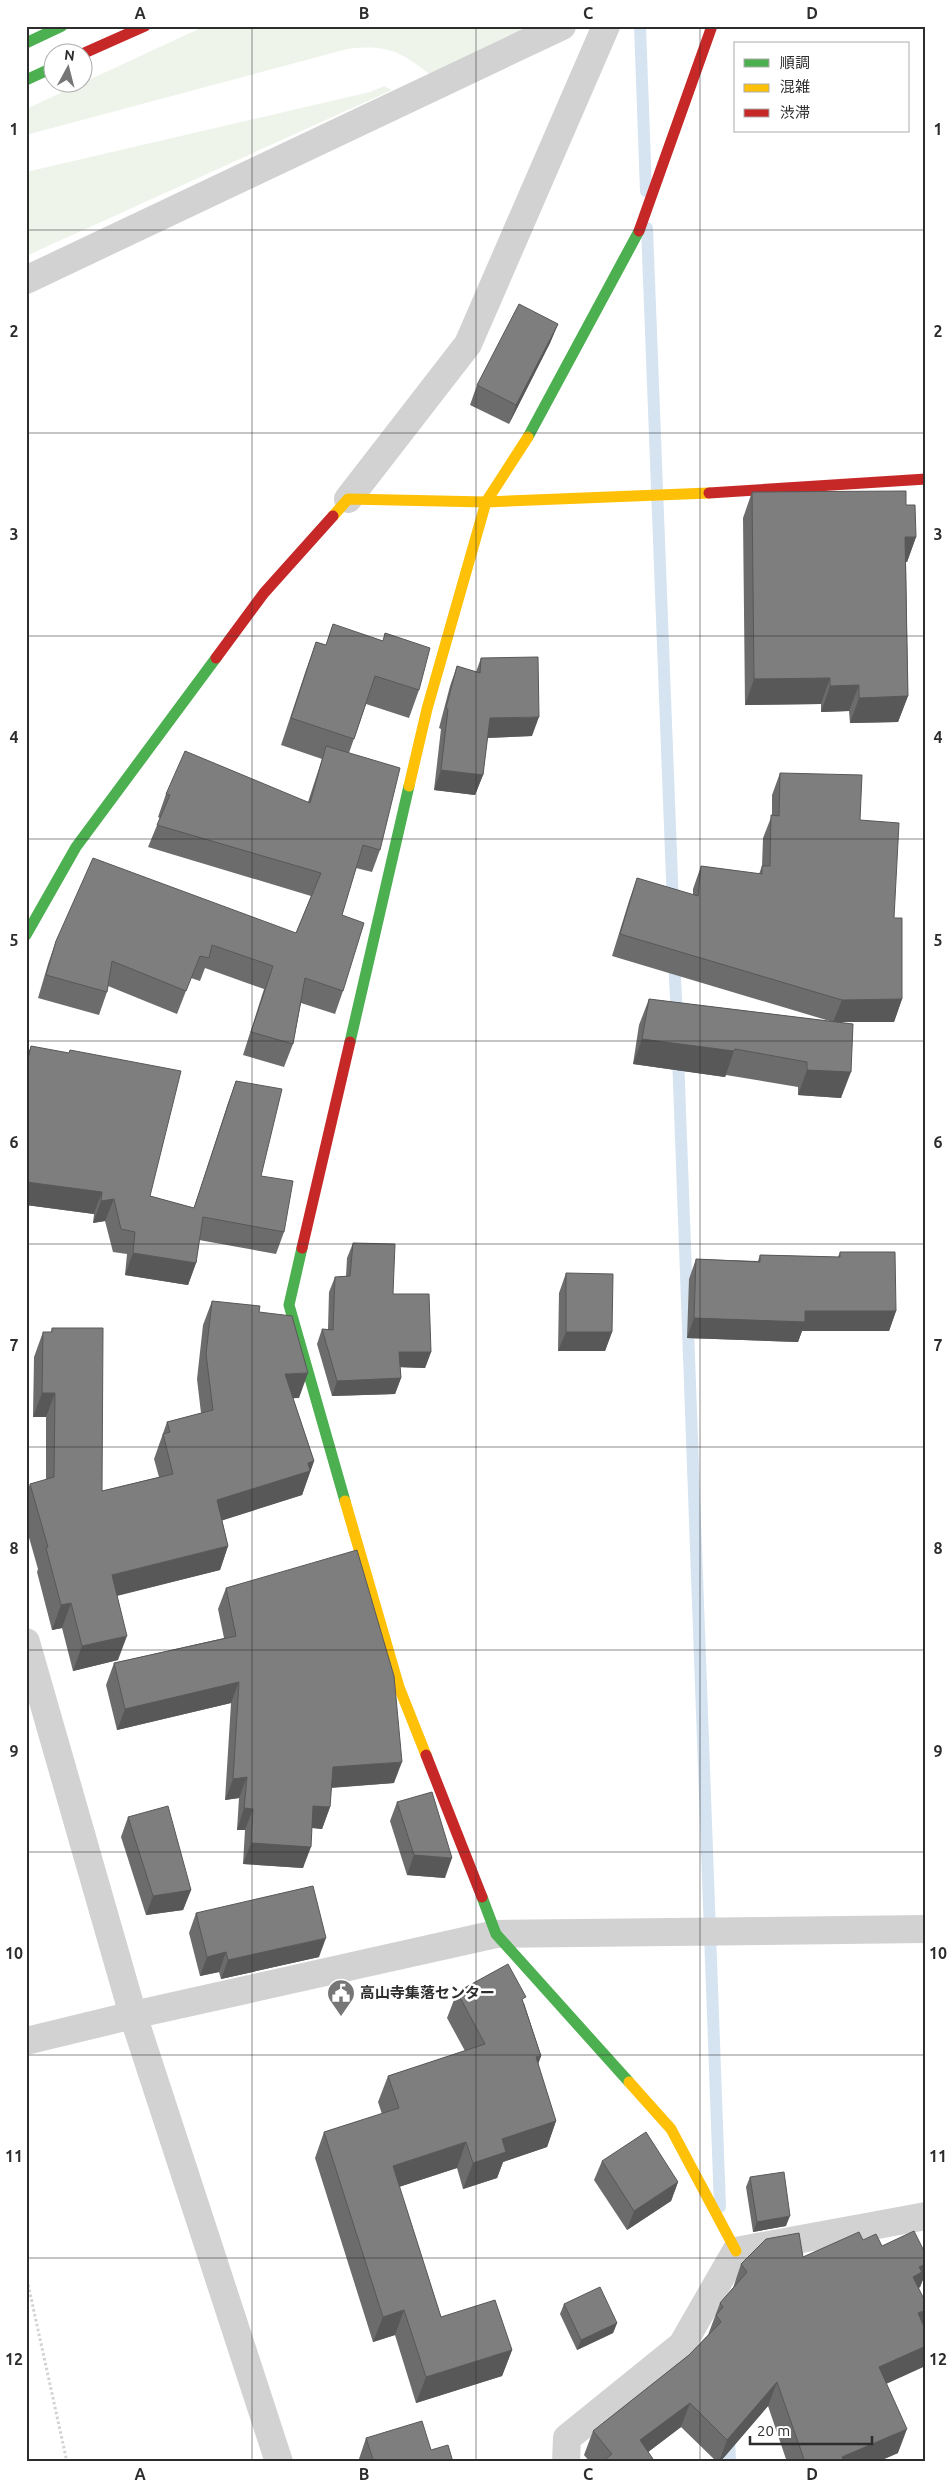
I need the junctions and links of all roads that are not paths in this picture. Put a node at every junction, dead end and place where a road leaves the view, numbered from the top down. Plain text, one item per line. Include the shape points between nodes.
1 (62, 26) edge
2 (145, 26) edge
3 (562, 26) edge
4 (606, 26) edge
5 (712, 26) edge
6 (26, 43) edge
7 (92, 50) edge
8 (42, 73) edge
9 (26, 80) edge
10 (26, 280) edge
11 (926, 479) edge
12 (348, 499) junction
13 (486, 502) junction
14 (26, 935) edge
15 (26, 1642) edge
16 (926, 1929) edge
17 (496, 1934) junction
18 (132, 2015) junction
19 (26, 2041) edge
20 (926, 2216) edge
21 (736, 2250) junction
22 (280, 2462) edge
23 (566, 2462) edge

1 - 6 main road
2 - 7 main road
3 - 10 street
4 - 12 street via 468,344
5 - 13 main road via 643,224 536,424
8 - 9 main road
11 - 13 main road
12 - 13 main road
12 - 14 main road via 264,593 116,792 76,847
13 - 17 main road via 428,709 289,1305 400,1688
15 - 18 street
16 - 17 street
17 - 18 street
17 - 21 main road via 671,2130
18 - 19 street
18 - 22 street
20 - 21 street
21 - 23 street via 682,2345 567,2438

